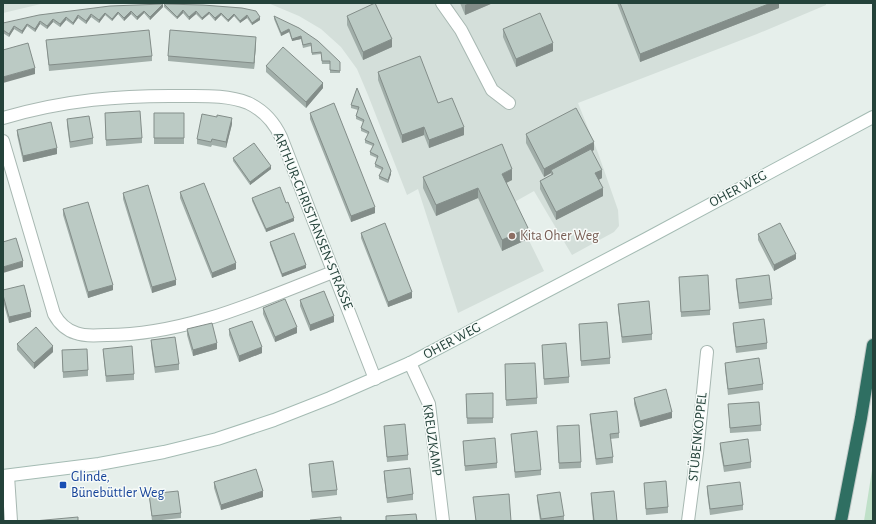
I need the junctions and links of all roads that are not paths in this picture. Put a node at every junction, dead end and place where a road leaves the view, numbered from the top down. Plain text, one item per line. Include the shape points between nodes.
1 (442, 3) edge
2 (509, 103) dead end
3 (3, 118) edge
4 (871, 118) edge
5 (3, 141) edge
6 (333, 272) junction
7 (873, 346) edge
8 (707, 352) dead end
9 (410, 363) junction
10 (375, 379) junction
11 (6, 476) edge
12 (11, 521) edge
13 (443, 521) edge
14 (688, 521) edge
15 (842, 521) edge

1 - 2 street via 460,30 492,90
3 - 6 street, ARTHUR-CHRISTIANSEN-STRASSE via 66,103 124,96 210,96 248,103 268,117 277,130
4 - 9 street, OHER WEG via 646,240
5 - 6 street via 54,314 61,324 71,331 83,335 122,335 183,325 232,311
6 - 10 street, ARTHUR-CHRISTIANSEN-STRASSE
7 - 15 highway
8 - 14 street, STÜBENKOPPEL
9 - 10 street, OHER WEG
9 - 13 street, KREUZKAMP via 429,404
10 - 11 street, OHER WEG via 274,420 217,439 99,464
11 - 12 street

